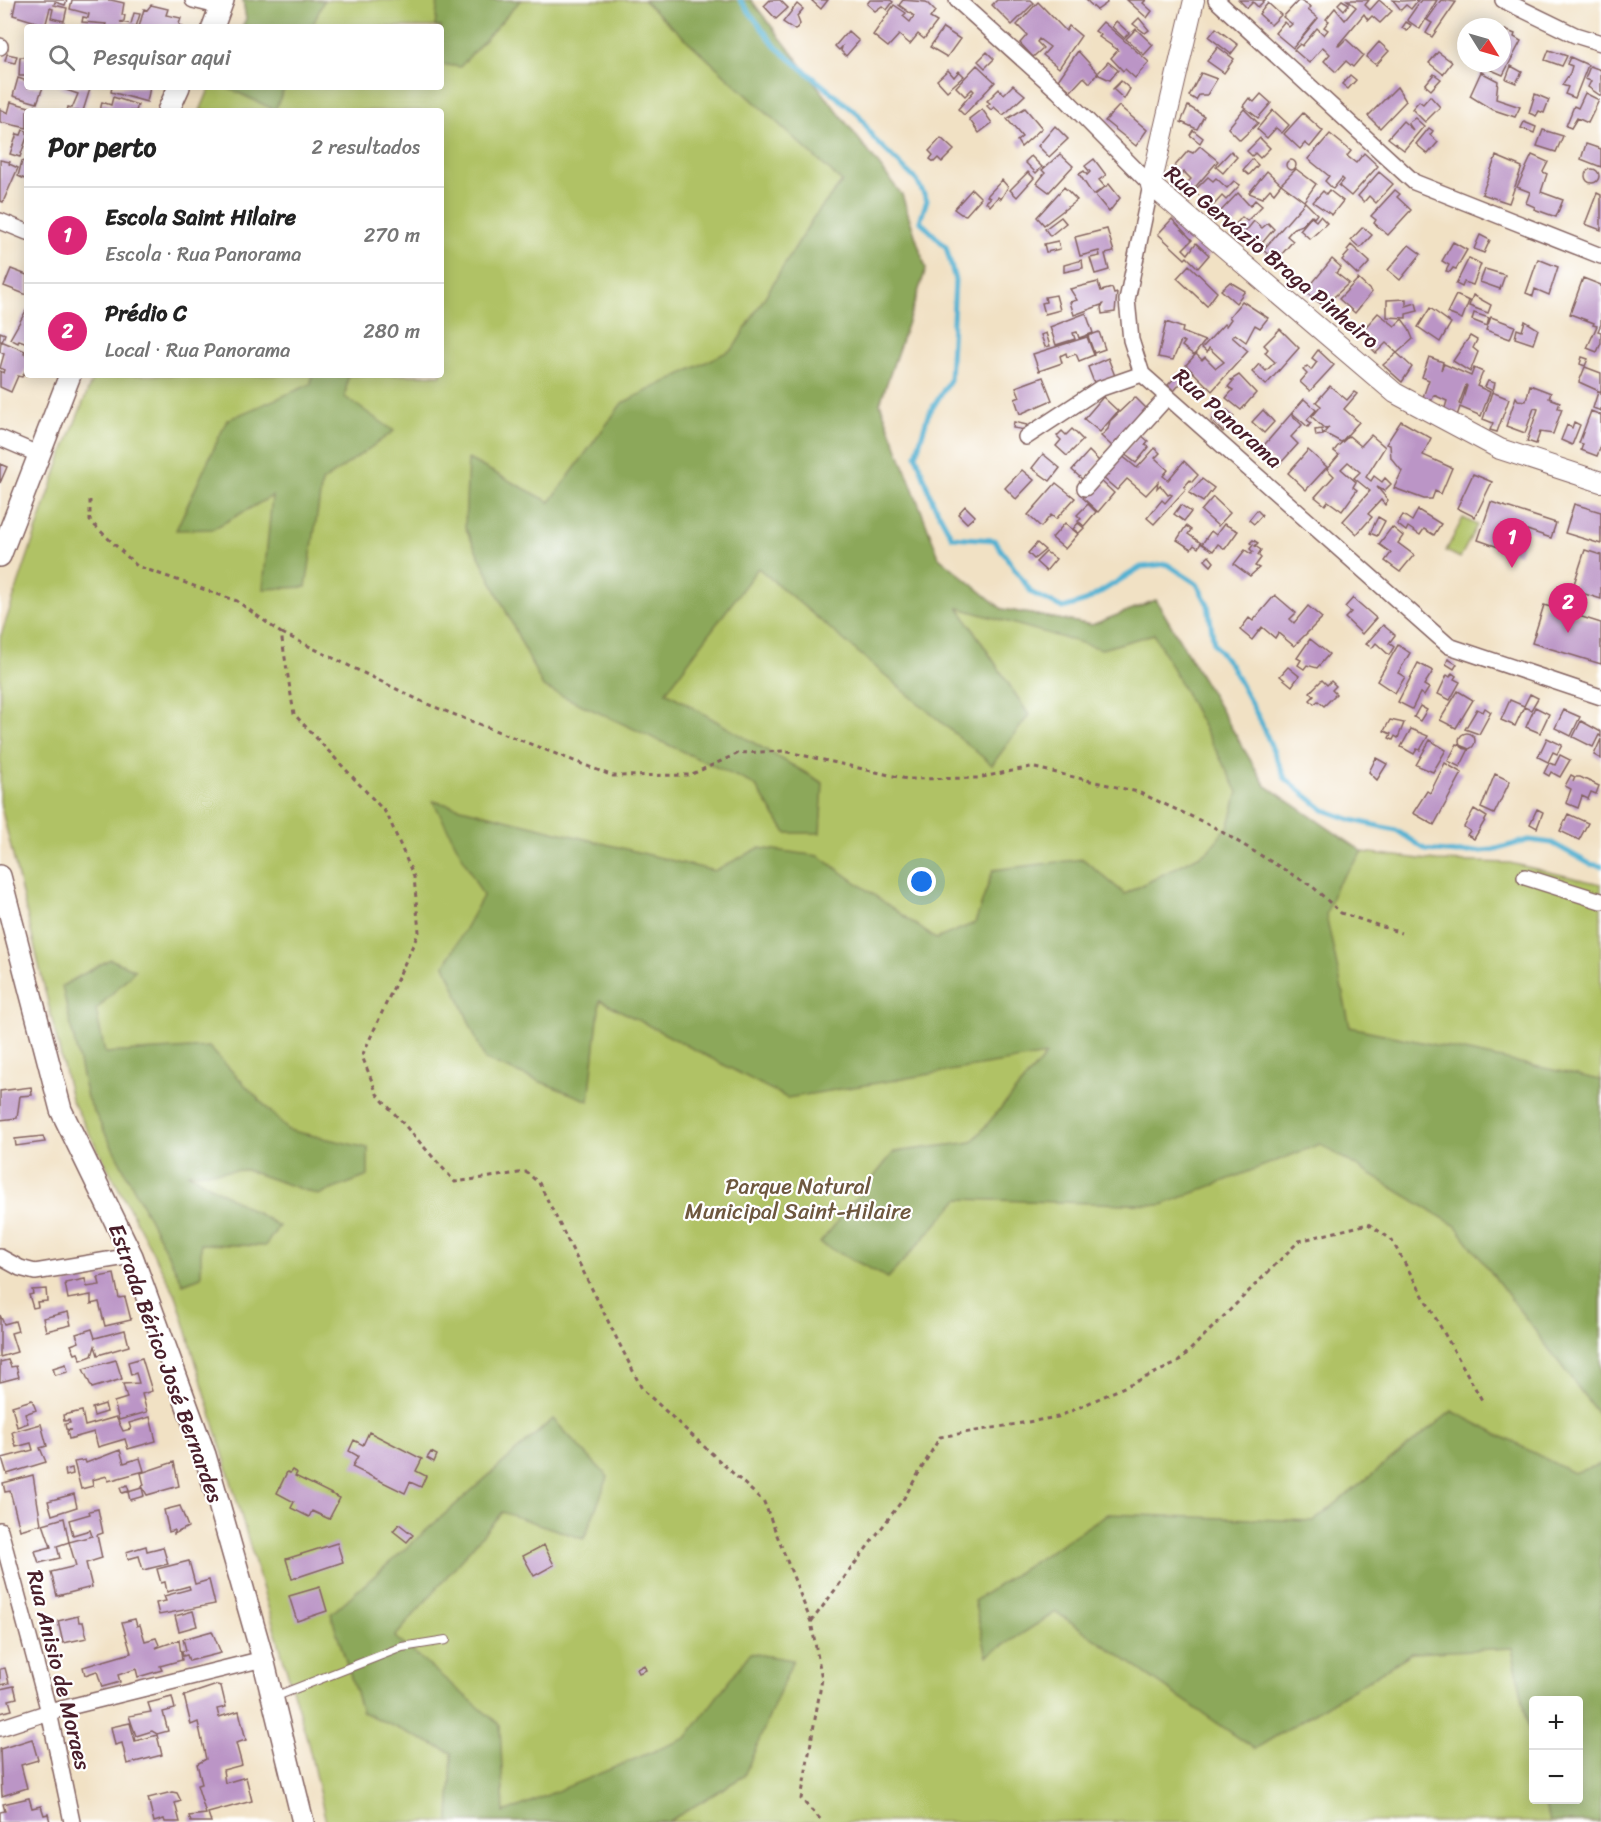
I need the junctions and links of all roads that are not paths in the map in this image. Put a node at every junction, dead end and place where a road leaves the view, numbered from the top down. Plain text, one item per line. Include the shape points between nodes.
1 (193, 0) edge
2 (957, 0) edge
3 (1194, 0) edge
4 (1216, 0) edge
5 (1503, 0) edge
6 (223, 4) edge
7 (214, 24) edge
8 (1601, 43) edge
9 (178, 90) edge
10 (169, 108) edge
11 (1151, 185) junction
12 (0, 221) edge
13 (24, 231) edge
14 (1601, 256) edge
15 (1142, 374) junction
16 (69, 378) edge
17 (1167, 396) junction
18 (1026, 437) dead end
19 (0, 438) edge
20 (40, 455) junction
21 (1601, 482) edge
22 (1085, 488) dead end
23 (0, 556) edge
24 (1601, 697) edge
25 (0, 876) edge
26 (1525, 877) dead end
27 (1601, 901) edge
28 (132, 1256) junction
29 (0, 1257) edge
30 (0, 1530) edge
31 (446, 1640) dead end
32 (263, 1659) junction
33 (272, 1697) junction
34 (49, 1712) junction
35 (0, 1728) edge
36 (72, 1822) edge
37 (303, 1822) edge

1 - 6 street
2 - 11 street, Rua Gervázio Braga Pinheiro via 1058,91
3 - 11 street, Rua Panorama
4 - 14 street via 1413,182
5 - 8 street via 1575,35
6 - 7 main road
9 - 10 main road
11 - 15 street, Rua Panorama via 1127,300 1131,340
11 - 21 street, Rua Gervázio Braga Pinheiro via 1395,393 1500,449
12 - 13 street
15 - 17 street, Rua Panorama
15 - 18 street via 1099,389
16 - 20 main road
17 - 22 street
17 - 24 street, Rua Panorama via 1449,646
19 - 20 street
20 - 23 main road
25 - 28 main road, Estrada Bérico José Bernardes via 61,1110
26 - 27 street
28 - 29 street via 35,1272
28 - 32 main road, Estrada Bérico José Bernardes via 205,1455
30 - 34 street, Rua Anisio de Moraes
31 - 33 lane via 402,1647
32 - 33 main road, Estrada Bérico José Bernardes
32 - 34 street
33 - 37 main road, Estrada Bérico José Bernardes
34 - 35 street
34 - 36 street, Rua Anisio de Moraes

